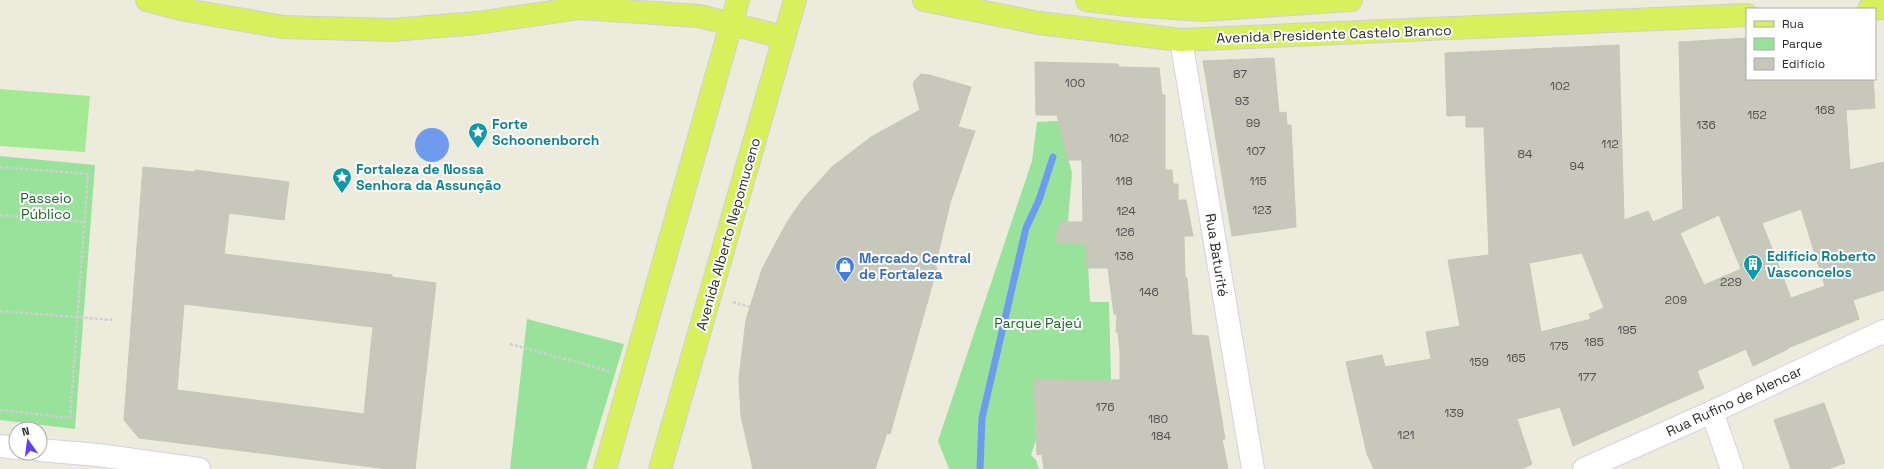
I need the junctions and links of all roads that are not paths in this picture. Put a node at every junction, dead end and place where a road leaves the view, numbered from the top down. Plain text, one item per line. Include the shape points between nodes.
1 (147, 0) edge
2 (738, 0) edge
3 (795, 0) edge
4 (924, 0) edge
5 (1087, 0) edge
6 (1352, 0) edge
7 (1746, 15) edge
8 (731, 24) junction
9 (784, 37) junction
10 (1181, 40) junction
11 (1884, 331) edge
12 (1712, 412) junction
13 (48, 452) edge
14 (97, 462) edge
15 (199, 469) edge
16 (605, 469) edge
17 (660, 469) edge
18 (1253, 469) edge
19 (1584, 469) edge
20 (1732, 469) edge

1 - 8 main road via 180,9 283,27 392,30 477,23 580,8 699,16
2 - 8 main road
3 - 9 main road, Avenida Alberto Nepomuceno
4 - 10 main road, Avenida Presidente Castelo Branco via 1032,21
5 - 6 main road, Avenida Presidente Castelo Branco via 1203,10
7 - 10 main road, Avenida Presidente Castelo Branco
8 - 9 main road
8 - 16 main road
9 - 17 main road, Avenida Alberto Nepomuceno
10 - 18 street, Rua Baturité
11 - 12 street, Rua Rufino de Alencar
12 - 19 street, Rua Rufino de Alencar
12 - 20 street
13 - 14 street
14 - 15 street

